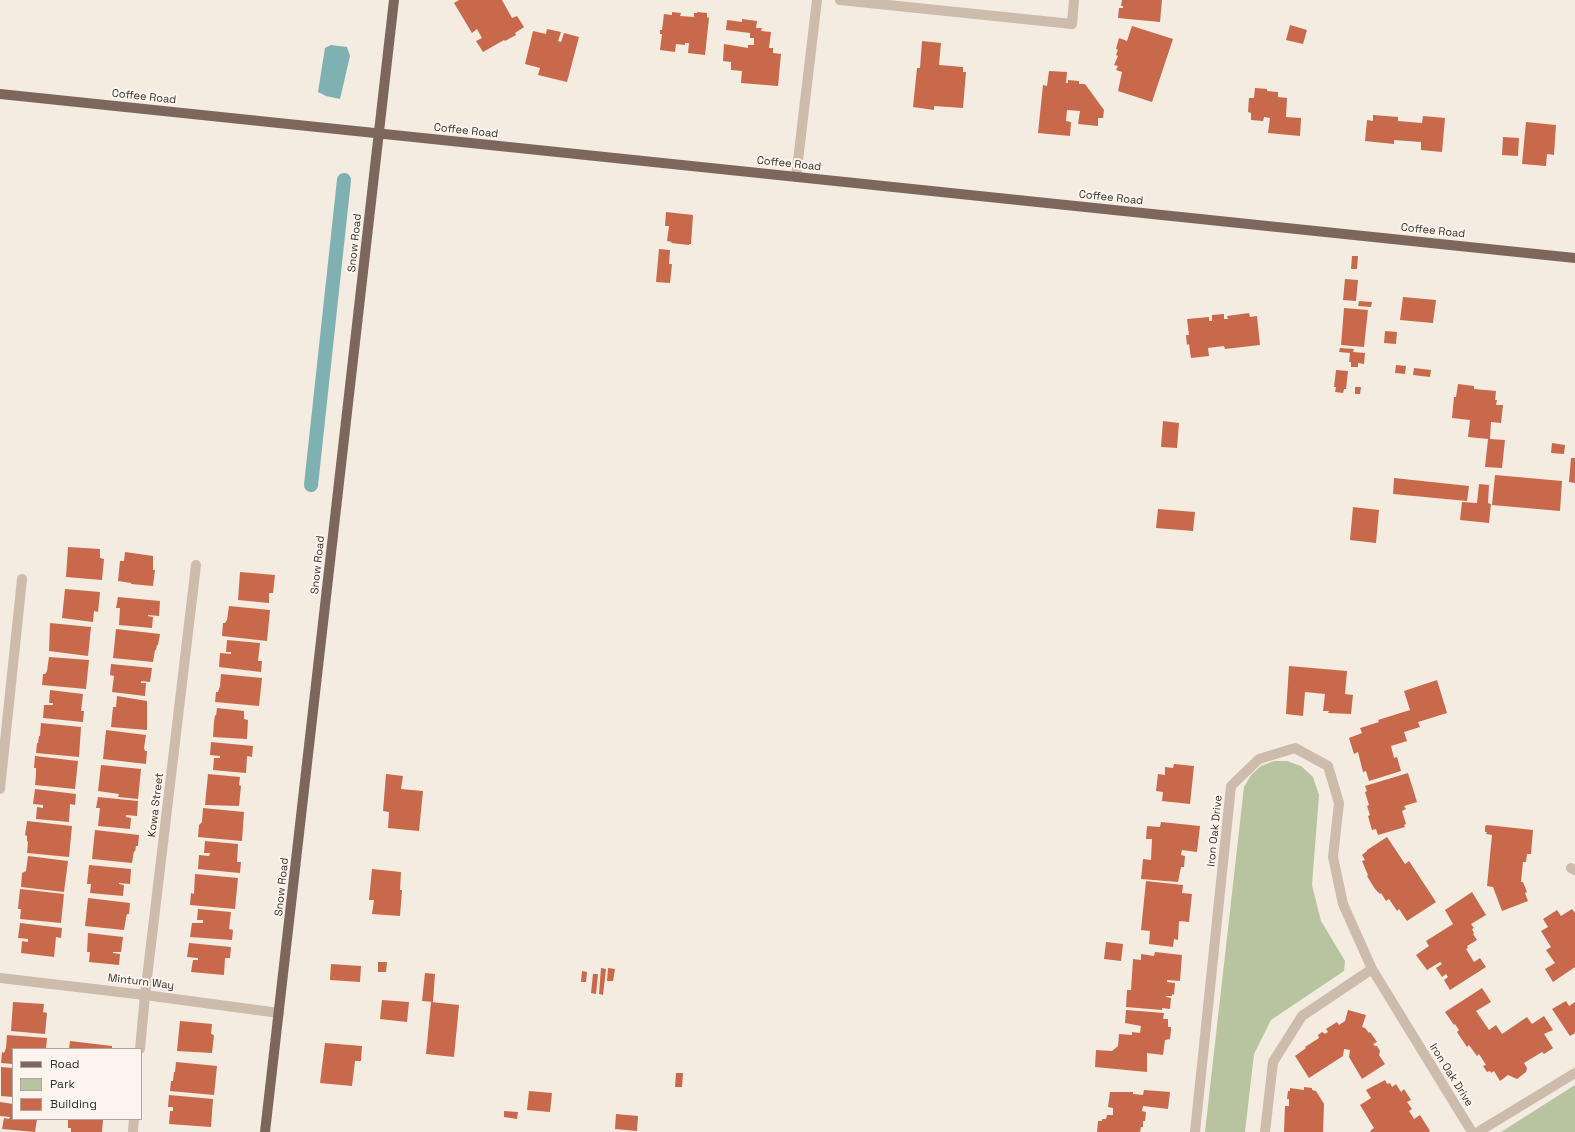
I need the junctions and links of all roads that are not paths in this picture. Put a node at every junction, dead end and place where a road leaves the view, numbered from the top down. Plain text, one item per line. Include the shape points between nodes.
1 (394, 0) edge
2 (817, 0) edge
3 (840, 0) edge
4 (1074, 0) edge
5 (0, 94) edge
6 (380, 134) junction
7 (796, 177) junction
8 (1575, 258) edge
9 (196, 565) dead end
10 (22, 579) dead end
11 (0, 788) edge
12 (1372, 969) junction
13 (0, 978) edge
14 (145, 995) junction
15 (279, 1013) junction
16 (140, 1048) edge
17 (1575, 1073) edge
18 (134, 1120) edge
19 (133, 1132) edge
20 (265, 1132) edge
21 (1195, 1132) edge
22 (1265, 1132) edge
23 (1472, 1132) edge
24 (1478, 1132) edge

1 - 6 main road, Snow Road
2 - 7 street
3 - 4 street via 1072,24
5 - 6 main road, Coffee Road
6 - 7 main road, Coffee Road
6 - 15 main road, Snow Road
7 - 8 main road, Coffee Road
9 - 14 street, Kowa Street
10 - 11 street
12 - 21 street, Iron Oak Drive via 1343,904 1333,857 1339,803 1328,766 1295,748 1259,759 1231,786
12 - 22 street via 1302,1016 1273,1062
12 - 23 street, Iron Oak Drive
13 - 14 street, Minturn Way
14 - 15 street, Minturn Way
14 - 16 street, Kowa Street
15 - 20 main road, Snow Road
17 - 24 street
18 - 19 street

